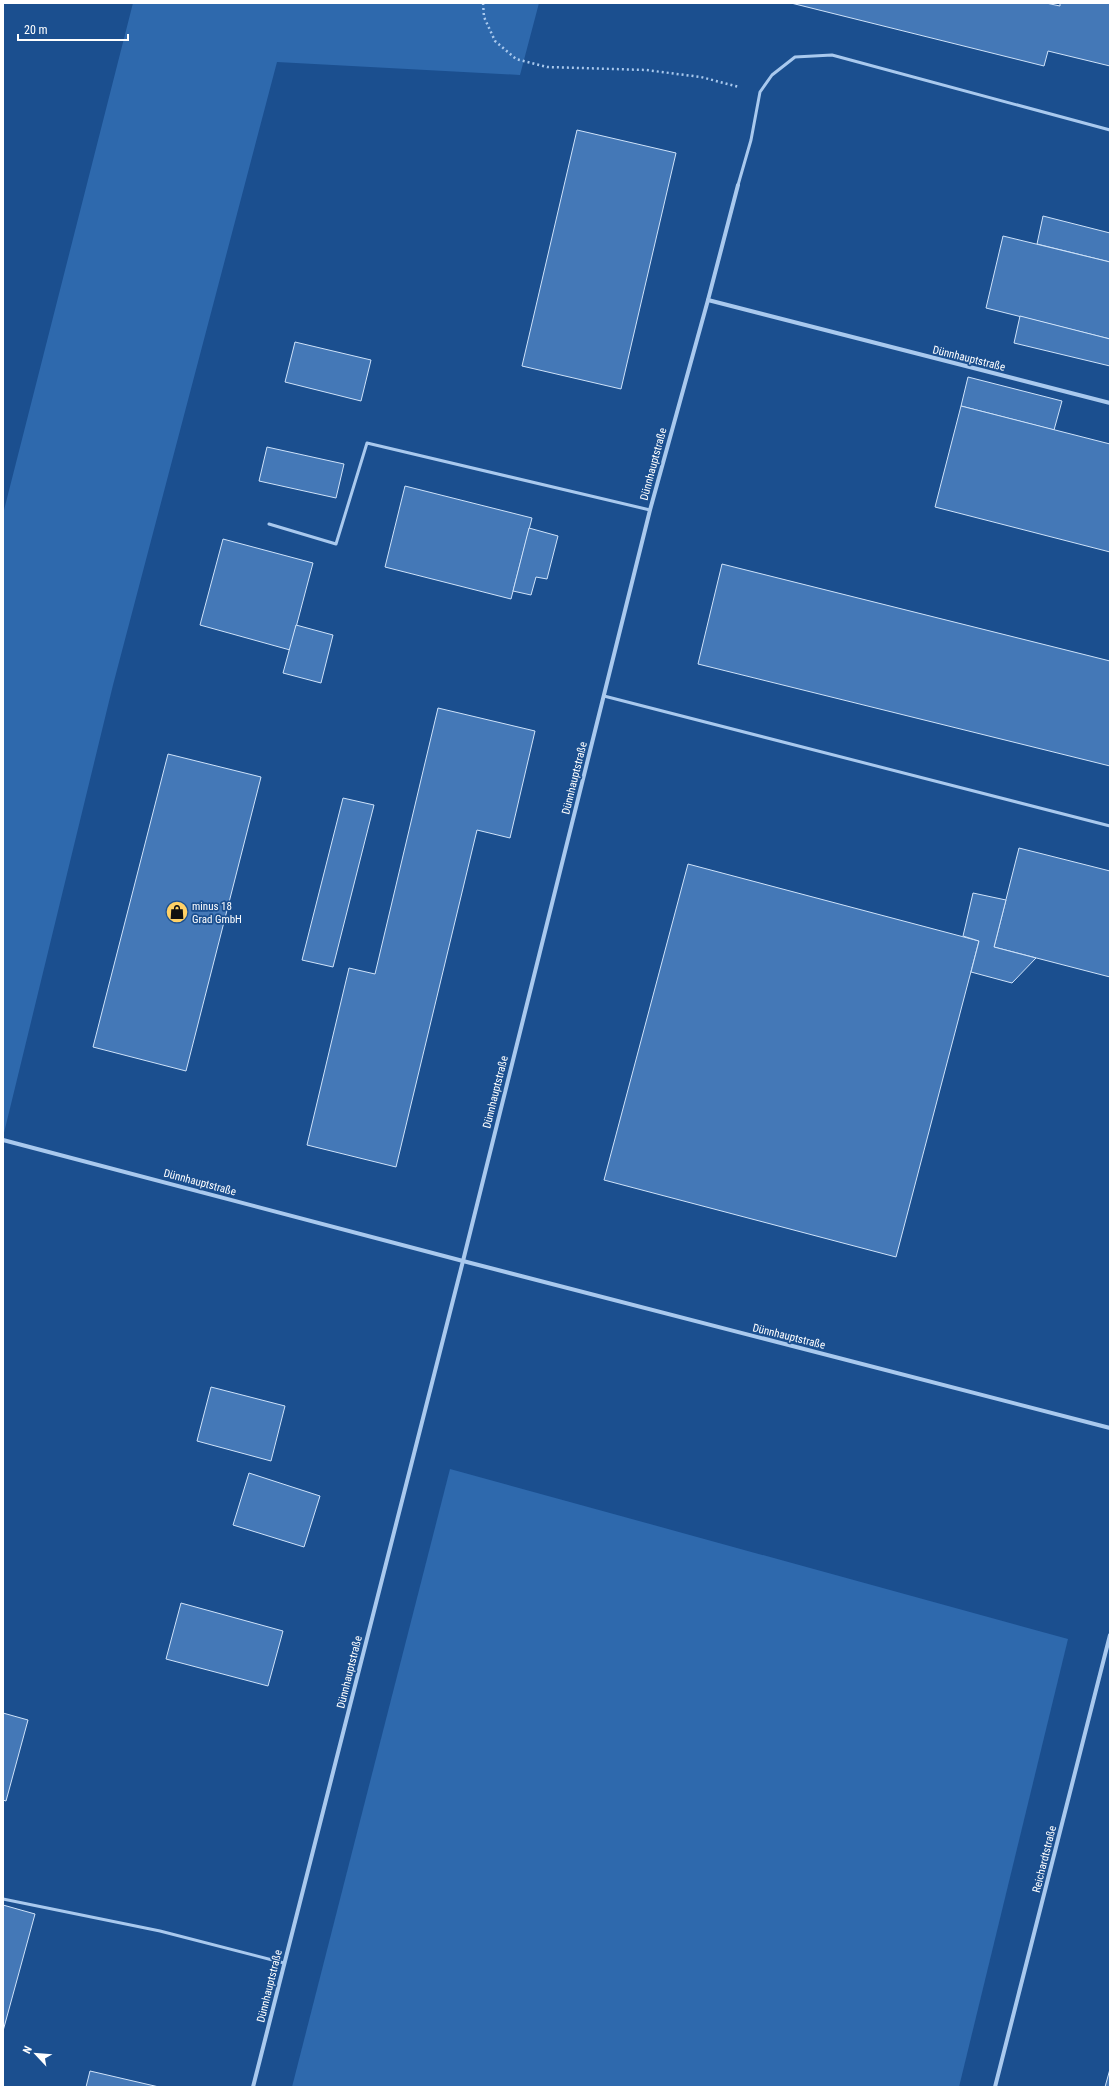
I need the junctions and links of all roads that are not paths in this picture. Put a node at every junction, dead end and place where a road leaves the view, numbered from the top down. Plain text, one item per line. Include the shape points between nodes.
1 (1110, 130) edge
2 (738, 185) joint
3 (708, 300) junction
4 (1110, 403) edge
5 (650, 510) junction
6 (269, 524) dead end
7 (604, 696) junction
8 (1110, 826) edge
9 (3, 1140) edge
10 (463, 1261) junction
11 (1110, 1428) edge
12 (1110, 1635) edge
13 (3, 1899) edge
14 (284, 1964) junction
15 (253, 2087) edge
16 (995, 2087) edge

1 - 2 lane via 832,55 795,57 772,75 760,92 751,140
2 - 3 street, Dünnhauptstraße
3 - 4 street, Dünnhauptstraße
3 - 5 street, Dünnhauptstraße
5 - 6 lane via 367,444 336,544
5 - 7 street, Dünnhauptstraße
7 - 8 lane
7 - 10 street, Dünnhauptstraße
9 - 10 street, Dünnhauptstraße
10 - 11 street, Dünnhauptstraße
10 - 14 street, Dünnhauptstraße
12 - 16 street, Reichardtstraße
13 - 14 lane via 160,1931
14 - 15 street, Dünnhauptstraße

